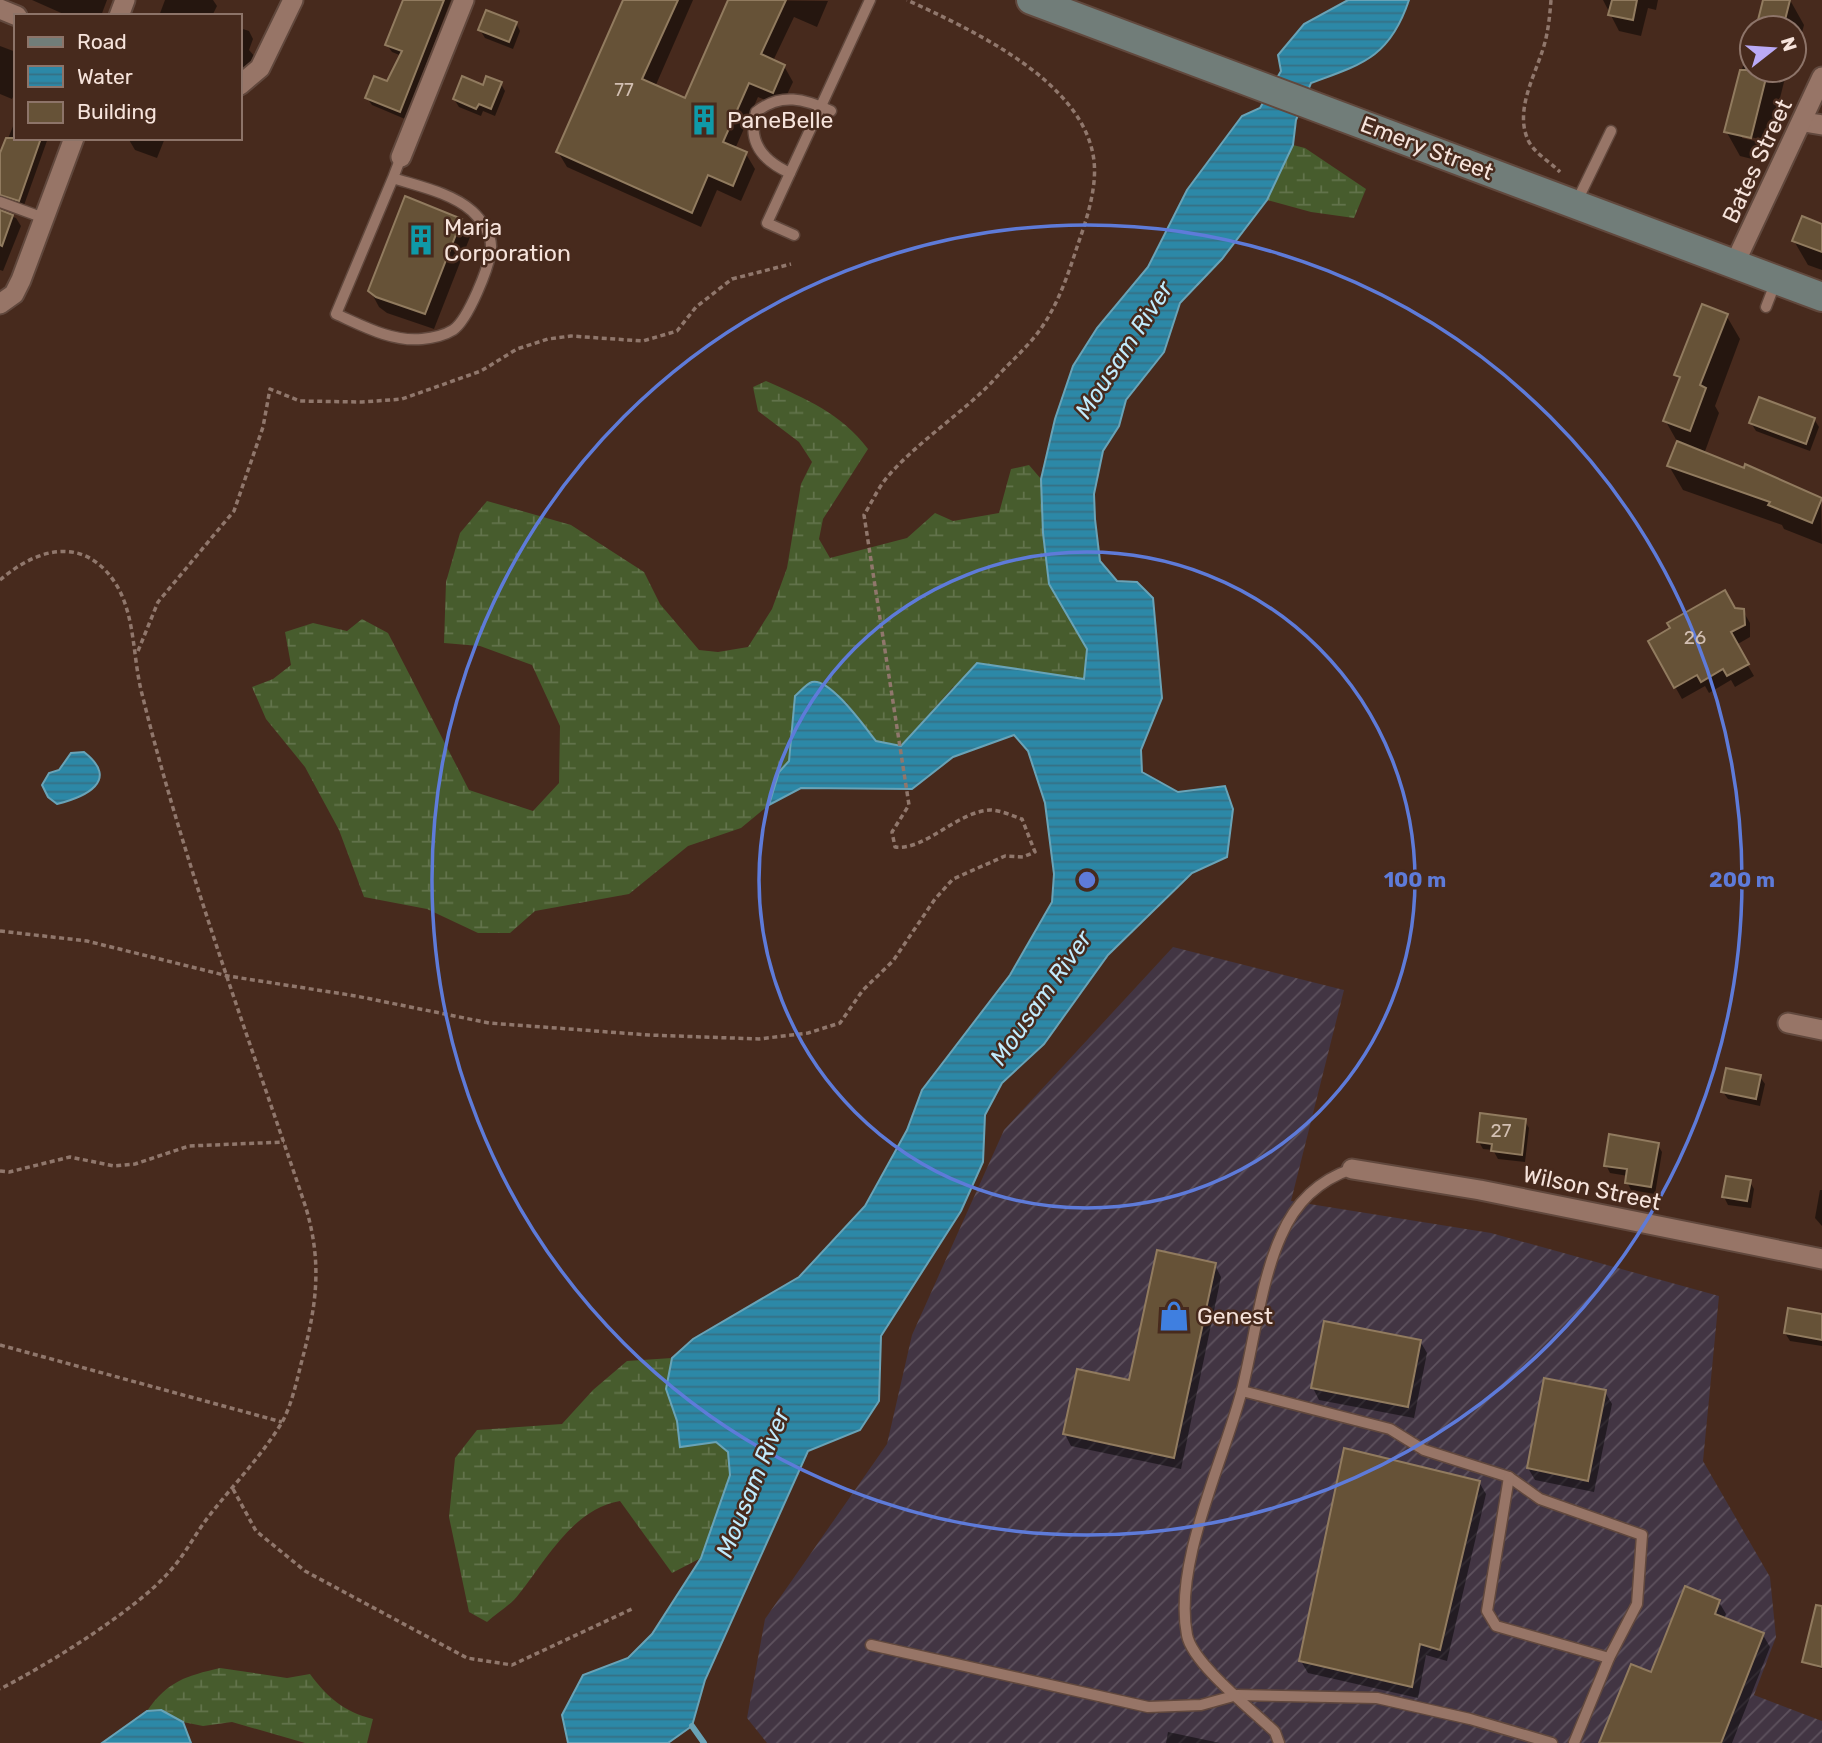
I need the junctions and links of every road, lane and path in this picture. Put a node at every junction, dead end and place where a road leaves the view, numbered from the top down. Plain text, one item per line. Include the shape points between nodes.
1 (293, 0) edge
2 (464, 0) edge
3 (870, 0) edge
4 (907, 0) edge
5 (1031, 0) edge
6 (1551, 0) edge
7 (1822, 77) edge
8 (242, 83) edge
9 (826, 109) junction
10 (1813, 123) edge
11 (1611, 131) dead end
12 (73, 140) edge
13 (401, 157) joint
14 (790, 173) junction
15 (393, 178) junction
16 (1580, 194) junction
17 (0, 202) edge
18 (44, 218) junction
19 (794, 235) dead end
20 (791, 264) dead end
21 (1734, 265) junction
22 (1776, 280) junction
23 (1822, 297) edge
24 (0, 304) edge
25 (1766, 307) dead end
26 (0, 580) edge
27 (137, 653) junction
28 (0, 931) edge
29 (228, 976) junction
30 (1788, 1023) dead end
31 (1822, 1030) edge
32 (284, 1142) junction
33 (1352, 1169) joint
34 (0, 1171) edge
35 (1822, 1259) edge
36 (0, 1345) edge
37 (1242, 1391) junction
38 (282, 1422) junction
39 (1509, 1477) junction
40 (233, 1489) junction
41 (634, 1608) dead end
42 (871, 1645) dead end
43 (1609, 1657) junction
44 (0, 1689) edge
45 (1237, 1695) junction
46 (1279, 1743) edge
47 (1552, 1743) edge
48 (1574, 1743) edge

1 - 8 street via 260,68
2 - 13 street
3 - 9 lane
4 - 29 path via 970,29 1054,89 1089,141 1095,177 1065,284 1042,327 989,384 888,476 864,515 909,805 892,832 895,847 908,849 950,823 991,810 1022,819 1035,852 1005,856 953,879 841,1023 808,1033 759,1039 489,1023
5 - 16 street, Emery Street via 1307,103
6 - 16 path via 1523,122 1538,154
7 - 10 street, Bates Street
9 - 14 lane
9 - 14 lane via 795,98 780,99 756,112 752,134 762,155
10 - 21 street, Bates Street
11 - 16 lane
12 - 18 street
13 - 15 lane
14 - 19 lane via 767,223
15 - 15 lane via 336,314 391,335 436,336 454,329 469,307 487,265 489,237 470,209
16 - 21 street, Emery Street
17 - 18 lane
18 - 24 street via 14,294
20 - 27 path via 732,279 696,307 677,331 643,341 548,339 517,349 481,371 402,399 299,401 270,389 263,427 234,512 159,602
21 - 22 street, Emery Street
22 - 23 street, Emery Street
22 - 25 lane
26 - 27 path via 21,562 45,553 65,552 93,561 105,570 120,595
27 - 29 path via 140,689 164,781
28 - 29 path via 87,941
29 - 32 path
30 - 31 street
32 - 34 path via 189,1146 114,1166 70,1157
32 - 38 path via 313,1231 317,1295
33 - 35 street, Wilson Street
33 - 37 lane via 1334,1175 1310,1193 1281,1236
36 - 38 path
37 - 39 lane via 1390,1429 1424,1450
37 - 45 lane via 1183,1595 1187,1638 1204,1666
38 - 40 path
39 - 43 lane via 1487,1611 1496,1626
39 - 43 lane via 1540,1499 1643,1535 1637,1604
40 - 41 path via 256,1531 305,1571 467,1658 512,1665
40 - 44 path via 152,1590 33,1672
42 - 45 lane via 1148,1707 1201,1705
43 - 48 lane
45 - 46 lane via 1275,1732
45 - 47 lane via 1377,1698 1470,1718

